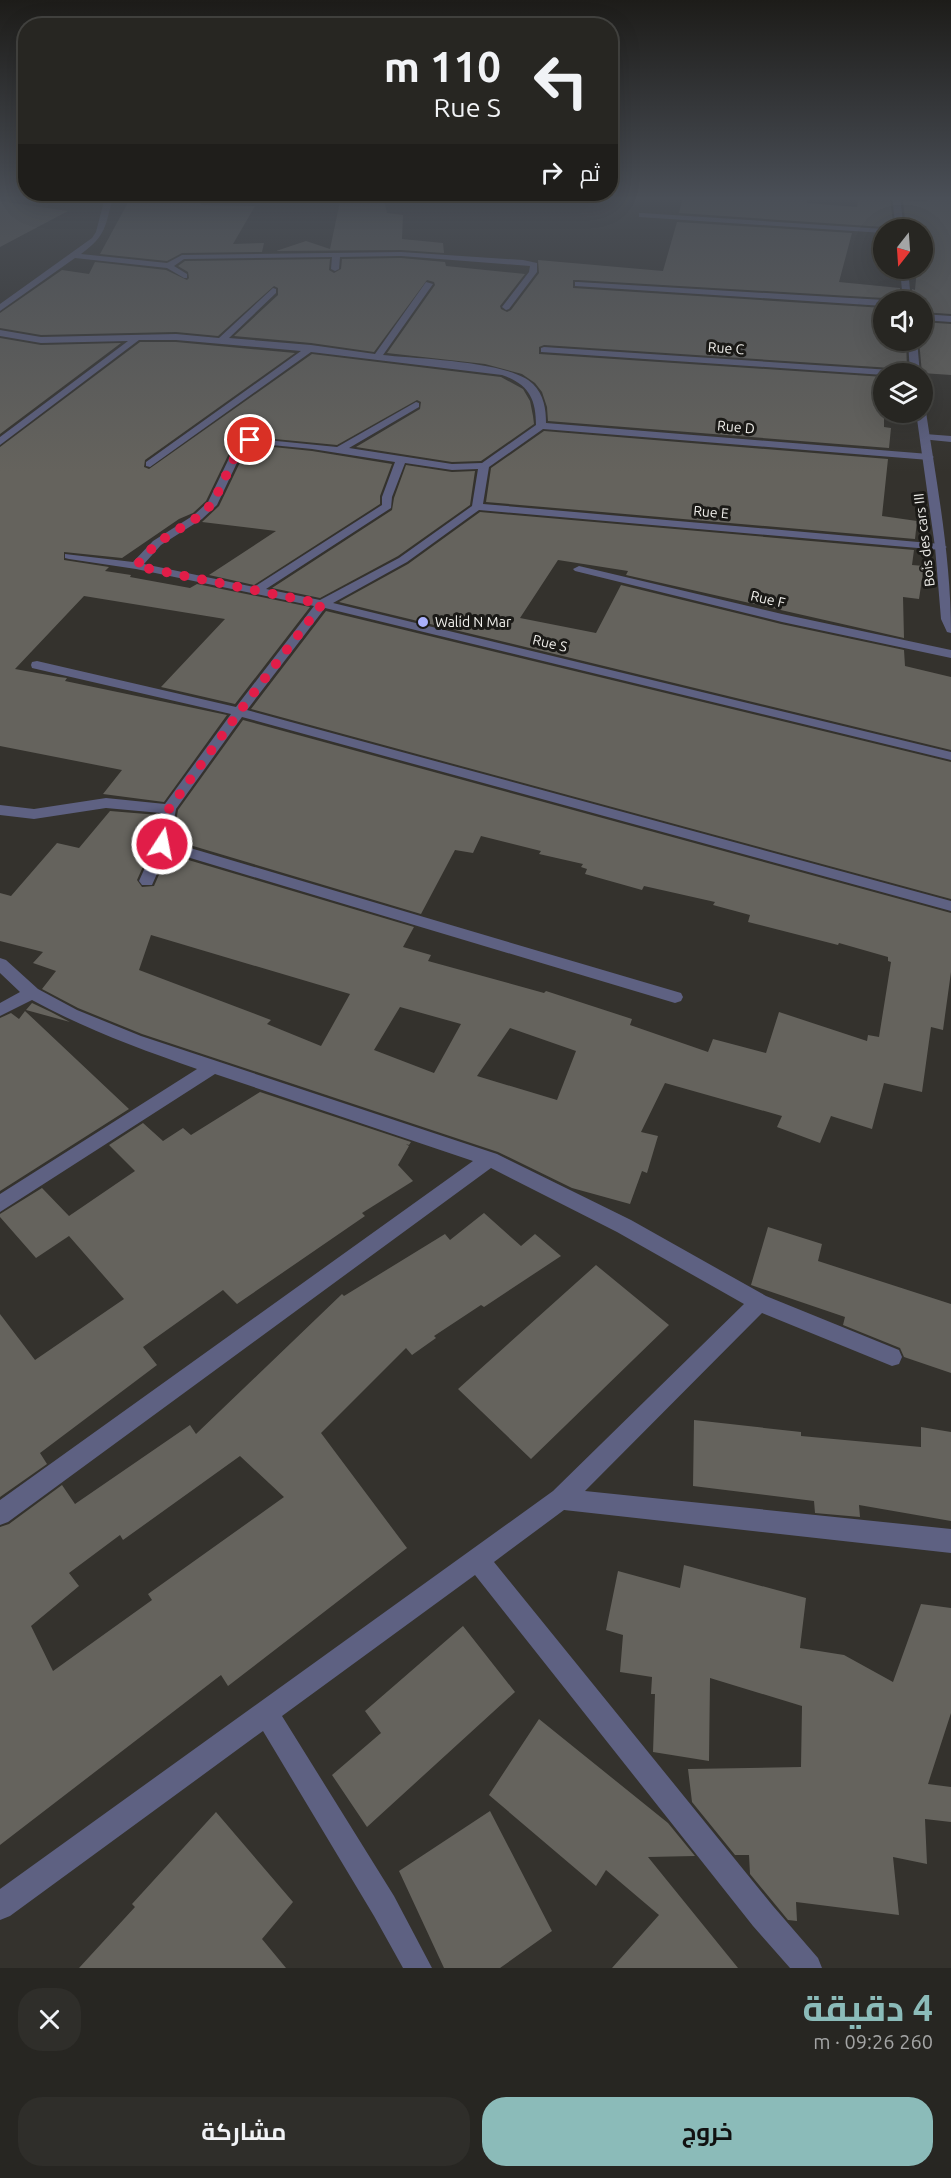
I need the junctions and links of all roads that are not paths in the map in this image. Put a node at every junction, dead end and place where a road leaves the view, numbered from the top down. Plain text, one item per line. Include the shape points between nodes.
1 (26, 289) edge
2 (426, 289) edge
3 (520, 289) edge
4 (656, 289) edge
5 (273, 291) dead end
6 (873, 302) edge
7 (506, 307) dead end
8 (0, 308) edge
9 (933, 318) edge
10 (951, 319) edge
11 (0, 333) edge
12 (136, 339) junction
13 (220, 340) junction
14 (311, 348) junction
15 (544, 350) dead end
16 (378, 356) junction
17 (873, 372) edge
18 (416, 405) dead end
19 (923, 423) edge
20 (541, 426) junction
21 (925, 438) junction
22 (951, 439) edge
23 (0, 442) edge
24 (339, 450) junction
25 (928, 457) junction
26 (401, 459) junction
27 (150, 464) dead end
28 (484, 466) junction
29 (477, 507) junction
30 (941, 547) junction
31 (69, 556) dead end
32 (136, 566) junction
33 (579, 569) dead end
34 (255, 591) junction
35 (322, 604) junction
36 (951, 629) edge
37 (951, 654) edge
38 (37, 665) dead end
39 (239, 712) junction
40 (951, 756) edge
41 (169, 809) junction
42 (0, 810) edge
43 (162, 844) junction
44 (147, 881) dead end
45 (951, 906) edge
46 (0, 964) edge
47 (32, 993) junction
48 (675, 997) dead end
49 (0, 1010) edge
50 (215, 1066) junction
51 (490, 1159) junction
52 (0, 1204) edge
53 (759, 1302) junction
54 (892, 1357) dead end
55 (561, 1499) junction
56 (0, 1514) edge
57 (951, 1540) edge
58 (477, 1559) junction
59 (266, 1713) junction
60 (0, 1906) edge
61 (418, 1968) edge
62 (808, 1968) edge

1 - 8 street
2 - 16 street
3 - 7 street
4 - 6 street
5 - 13 street
9 - 10 street
11 - 12 street via 41,340
12 - 13 street
12 - 23 street
13 - 14 street
14 - 16 street
14 - 27 street
15 - 17 street, Rue C
16 - 20 street via 510,373 534,391
18 - 24 street
19 - 21 street, Bois des cars III
20 - 25 street, Rue D
20 - 28 street
21 - 22 street
21 - 25 street, Bois des cars III
24 - 26 street
24 - 32 street via 257,440 245,442 213,503 157,543
25 - 30 street, Bois des cars III
26 - 28 street via 452,467
26 - 34 street via 387,506
28 - 29 street
29 - 30 street, Rue E
29 - 35 street via 403,560
30 - 36 street, Bois des cars III
31 - 32 street, Rue S
32 - 34 street, Rue S
33 - 37 street, Rue F
34 - 35 street, Rue S
35 - 39 street
35 - 40 street, Rue S
38 - 39 street
39 - 41 street
39 - 45 street
41 - 42 street via 106,803 34,814
41 - 43 street
43 - 44 street
43 - 48 street
46 - 47 street
47 - 49 street
47 - 50 street via 135,1041
50 - 51 street
50 - 52 street
51 - 53 street via 624,1226
51 - 56 street
53 - 54 street
53 - 55 street
55 - 57 street
55 - 58 street
58 - 59 street
58 - 62 street
59 - 60 street
59 - 61 street

